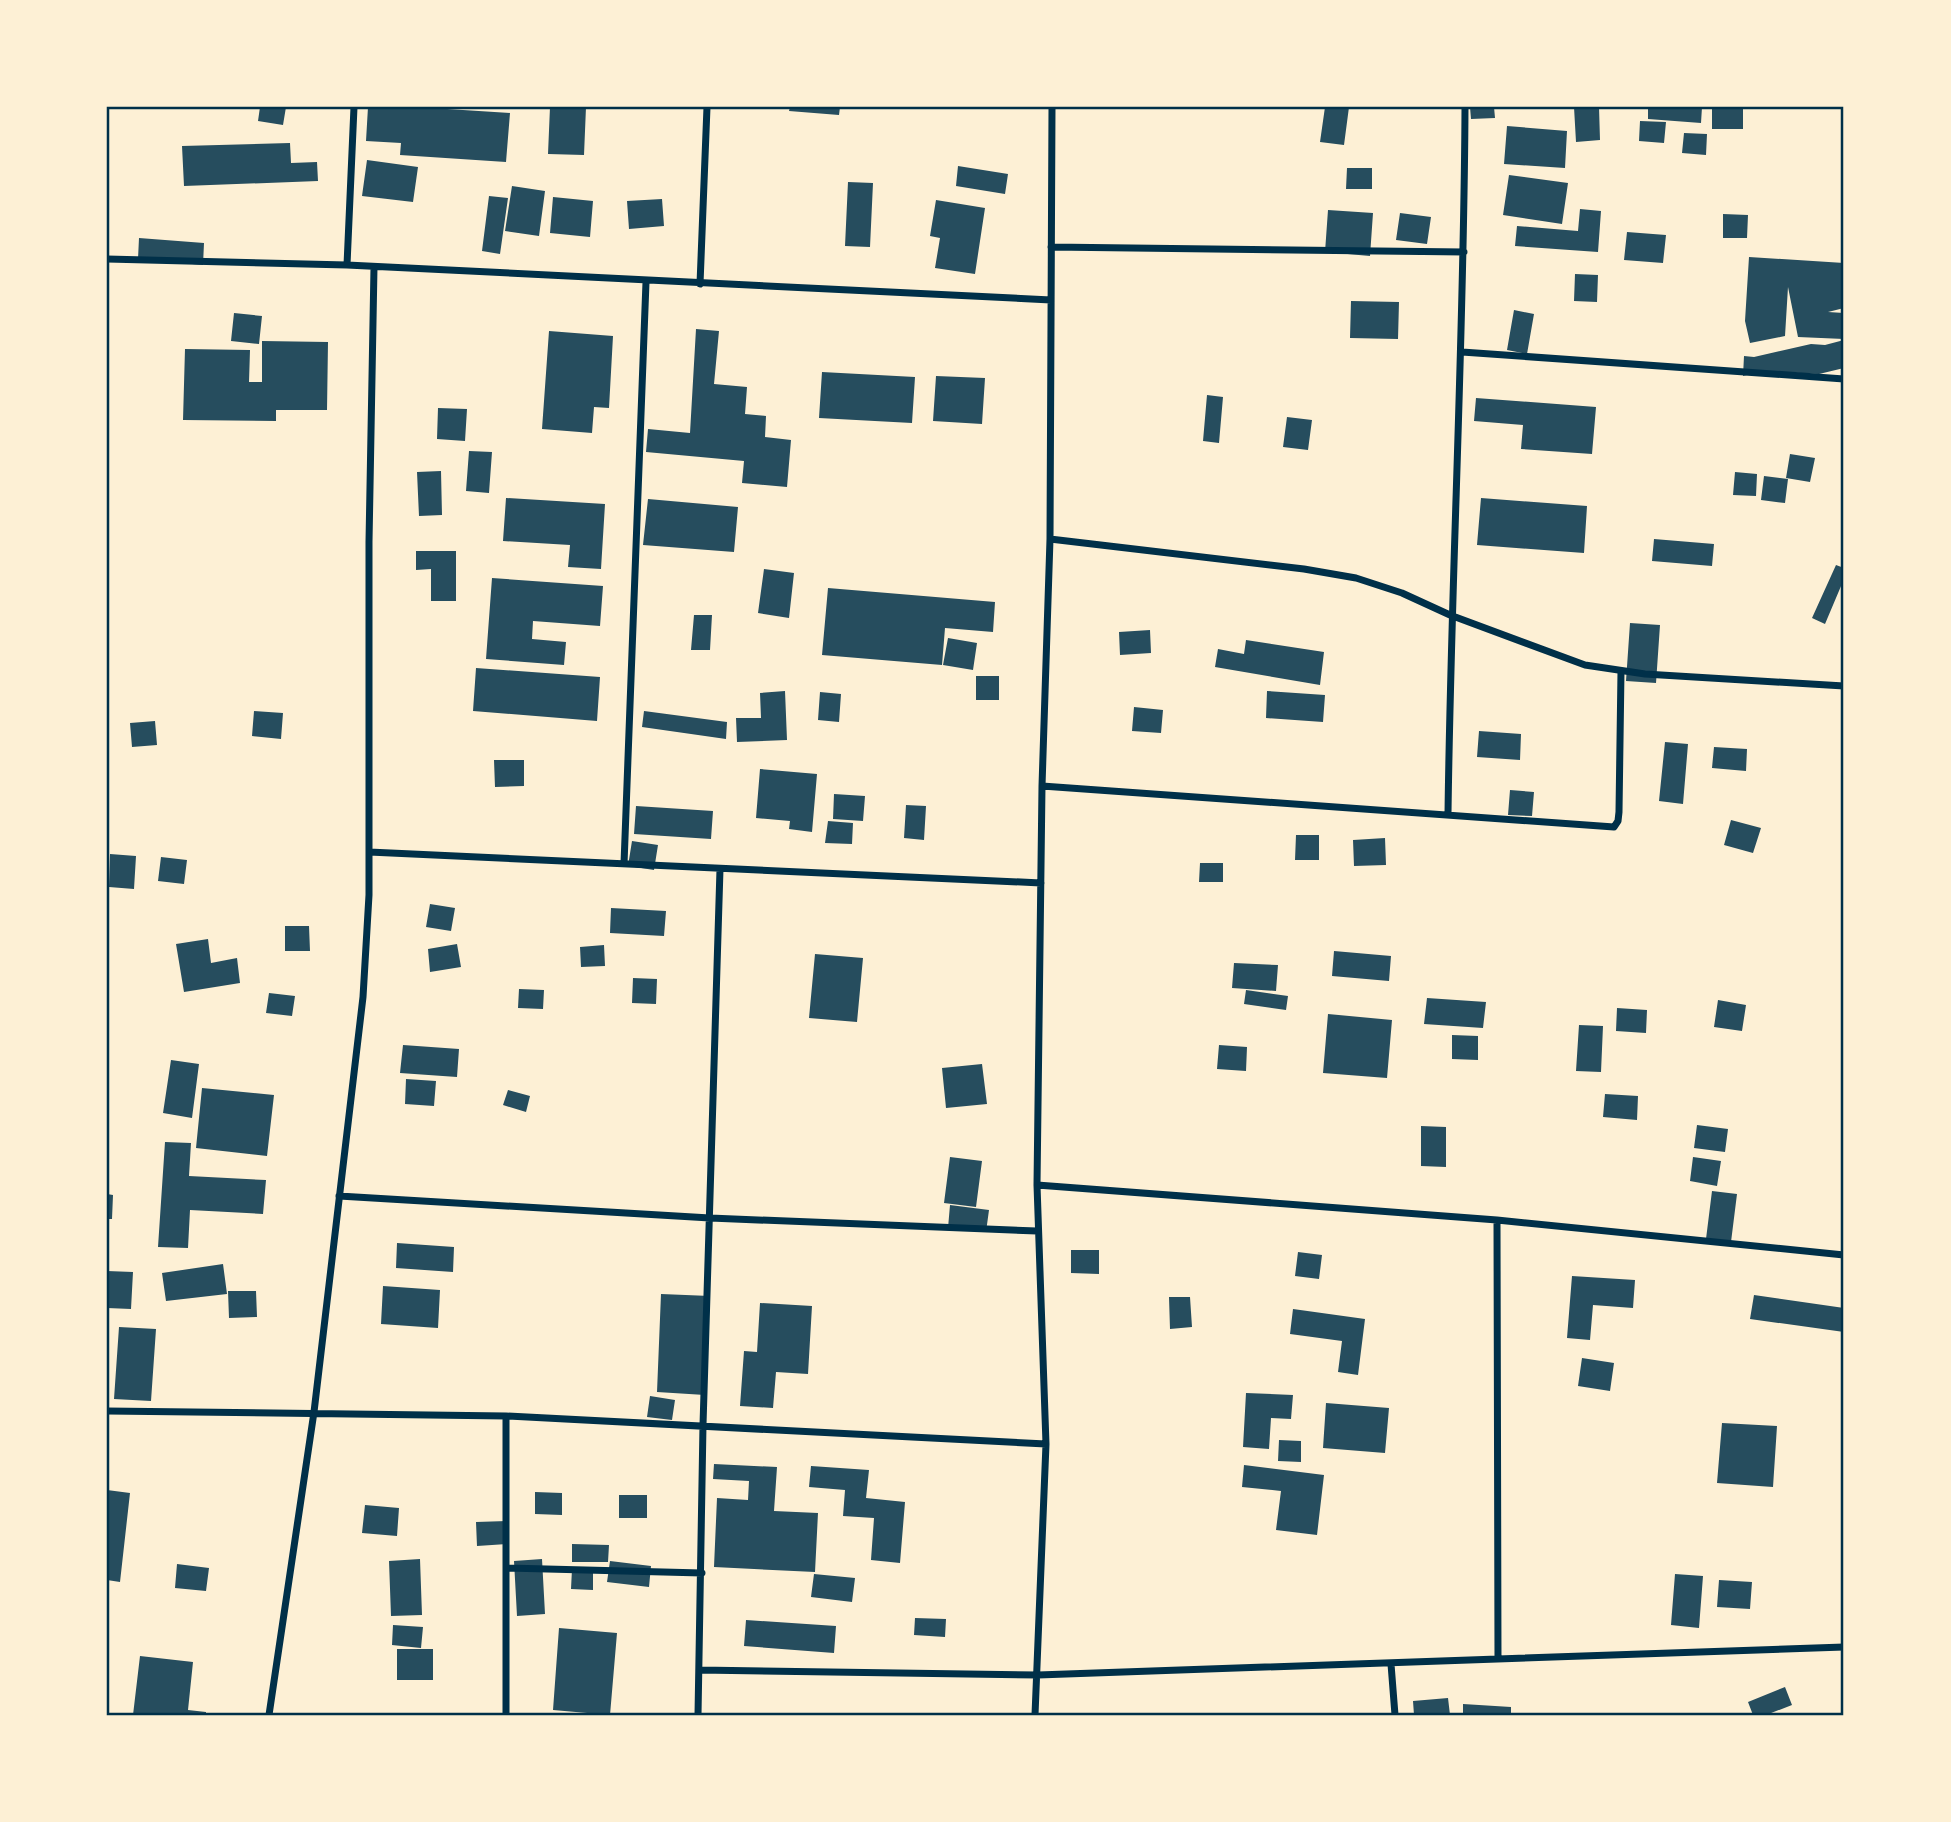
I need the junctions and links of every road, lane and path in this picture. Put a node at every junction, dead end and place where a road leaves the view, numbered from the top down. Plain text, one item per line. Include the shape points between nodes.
1 (354, 107) edge
2 (707, 107) edge
3 (1052, 107) edge
4 (1465, 107) edge
5 (1051, 247) junction
6 (1464, 252) junction
7 (107, 259) edge
8 (347, 265) junction
9 (374, 267) junction
10 (646, 282) junction
11 (700, 284) junction
12 (1051, 300) junction
13 (1462, 352) junction
14 (1844, 379) edge
15 (1050, 539) junction
16 (1450, 615) junction
17 (1621, 671) junction
18 (1844, 686) edge
19 (1042, 786) junction
20 (1448, 814) junction
21 (369, 852) junction
22 (624, 864) junction
23 (720, 869) junction
24 (1041, 883) junction
25 (1037, 1185) junction
26 (339, 1196) junction
27 (710, 1218) junction
28 (1497, 1220) junction
29 (1037, 1231) junction
30 (1844, 1255) edge
31 (107, 1411) edge
32 (314, 1412) junction
33 (506, 1416) junction
34 (703, 1425) junction
35 (1046, 1444) junction
36 (506, 1568) junction
37 (702, 1573) junction
38 (1844, 1647) edge
39 (1498, 1659) junction
40 (1391, 1664) junction
41 (699, 1670) junction
42 (1038, 1675) junction
43 (269, 1715) edge
44 (506, 1715) edge
45 (698, 1715) edge
46 (1035, 1715) edge
47 (1395, 1715) edge

1 - 8 street
2 - 11 street
3 - 5 street
4 - 6 street
5 - 6 street
5 - 12 street
6 - 13 street
7 - 8 street
8 - 9 street
9 - 10 street
9 - 21 street
10 - 11 street
10 - 22 street
11 - 12 street
12 - 15 street
13 - 14 street
13 - 16 street
15 - 16 street via 1356,578
15 - 19 street
16 - 17 street via 1586,665
16 - 20 street
17 - 18 street
17 - 20 street via 1619,813 1614,827
19 - 20 street
19 - 24 street
21 - 22 street
21 - 26 street via 363,997
22 - 23 street
23 - 24 street
23 - 27 street
24 - 25 street
25 - 28 street
25 - 29 street
26 - 27 street
26 - 32 street
27 - 29 street
27 - 34 street
28 - 30 street
28 - 39 street
29 - 35 street
31 - 32 street
32 - 33 street
32 - 43 street
33 - 34 street
33 - 36 street
34 - 35 street
34 - 37 street
35 - 42 street
36 - 37 street
36 - 44 street
37 - 41 street
38 - 39 street
39 - 40 street
40 - 42 street
40 - 47 street
41 - 42 street
41 - 45 street
42 - 46 street

